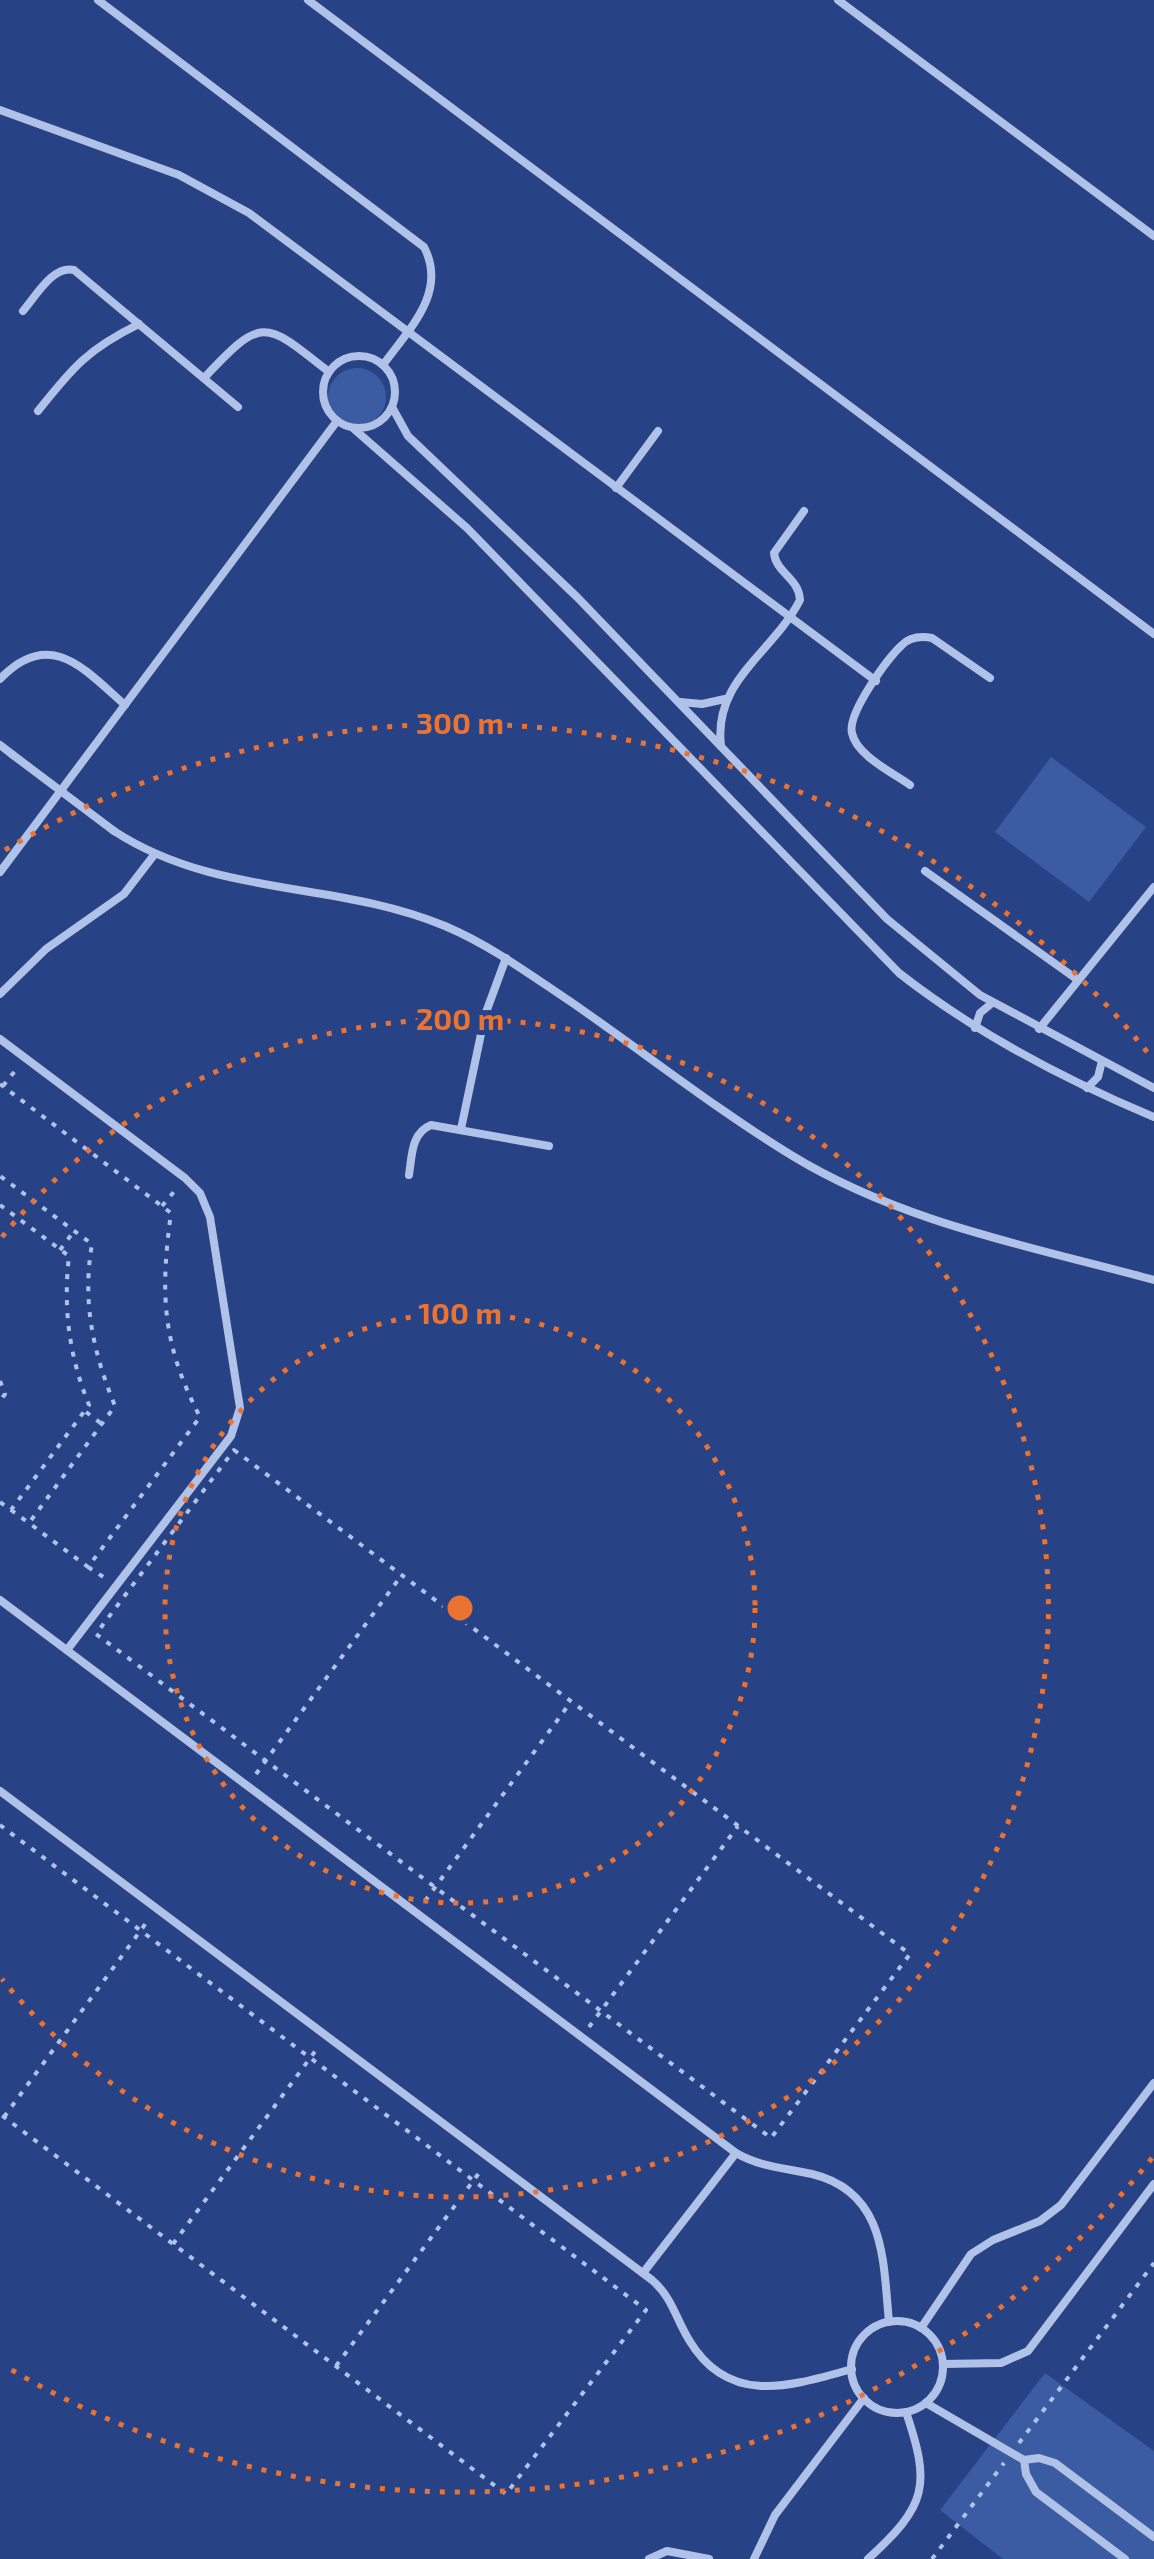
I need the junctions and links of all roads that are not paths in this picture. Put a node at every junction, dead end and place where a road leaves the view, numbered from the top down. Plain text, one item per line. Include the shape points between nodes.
1 (98, 0) edge
2 (308, 0) edge
3 (838, 0) edge
4 (0, 110) edge
5 (1154, 236) edge
6 (23, 311) dead end
7 (139, 324) junction
8 (407, 331) junction
9 (383, 365) junction
10 (329, 372) junction
11 (204, 378) junction
12 (238, 406) dead end
13 (392, 408) junction
14 (38, 411) dead end
15 (337, 422) junction
16 (354, 428) junction
17 (658, 431) dead end
18 (616, 488) junction
19 (804, 510) dead end
20 (789, 616) junction
21 (1154, 634) edge
22 (0, 678) edge
23 (990, 678) dead end
24 (876, 681) junction
25 (725, 698) junction
26 (678, 702) junction
27 (125, 705) junction
28 (0, 745) edge
29 (721, 748) junction
30 (910, 786) dead end
31 (154, 855) junction
32 (925, 871) dead end
33 (0, 872) edge
34 (1154, 887) edge
35 (506, 958) junction
36 (1078, 980) junction
37 (0, 994) edge
38 (992, 1002) junction
39 (975, 1028) junction
40 (1038, 1029) junction
41 (0, 1039) edge
42 (1102, 1061) junction
43 (1087, 1088) junction
44 (1154, 1088) edge
45 (1154, 1117) edge
46 (461, 1129) junction
47 (550, 1146) dead end
48 (409, 1175) dead end
49 (1154, 1280) edge
50 (0, 1600) edge
51 (67, 1650) junction
52 (0, 1791) edge
53 (1154, 2084) edge
54 (736, 2153) junction
55 (1154, 2184) edge
56 (643, 2273) junction
57 (889, 2322) junction
58 (921, 2328) junction
59 (943, 2364) junction
60 (852, 2370) junction
61 (864, 2398) junction
62 (926, 2403) junction
63 (906, 2412) junction
64 (1024, 2460) junction
65 (1154, 2537) edge
66 (649, 2559) edge
67 (709, 2559) edge
68 (754, 2559) edge
69 (868, 2559) edge
70 (1126, 2559) edge

1 - 8 lane via 416,238 430,258 433,283
2 - 21 lane
3 - 5 lane
4 - 8 lane via 203,186
6 - 7 lane via 58,271 70,268
7 - 11 lane
7 - 14 lane via 81,358
8 - 9 lane
8 - 18 lane
9 - 10 lane via 350,357
9 - 13 lane via 393,380
10 - 11 lane via 289,340 264,332 239,341
10 - 15 lane via 323,398
11 - 12 lane
13 - 16 lane via 372,426
13 - 26 lane via 408,436
15 - 16 lane
15 - 27 lane
16 - 39 lane via 467,528 866,941
17 - 18 lane
18 - 20 lane
19 - 20 lane via 774,553 799,589
20 - 24 lane
20 - 25 lane
22 - 27 lane via 34,655 57,655 79,664
23 - 24 lane via 922,636 903,644
24 - 30 lane via 854,711 852,736
25 - 26 lane
25 - 29 lane
26 - 29 lane
27 - 33 lane
28 - 31 lane, bridge
29 - 38 lane via 887,919
31 - 35 lane via 250,884 377,904 444,926
31 - 37 lane via 124,894 46,949
32 - 36 lane
34 - 36 lane
35 - 46 lane via 485,1014
35 - 49 lane via 790,1155 856,1190 926,1218
36 - 40 lane
38 - 39 lane
38 - 40 lane
39 - 43 lane
40 - 42 lane
41 - 51 lane via 200,1193 210,1217 239,1398 232,1436
42 - 43 lane
42 - 44 lane
43 - 45 lane
46 - 47 lane
46 - 48 lane via 422,1129
50 - 51 lane
51 - 54 lane
52 - 56 lane
53 - 58 lane via 1061,2205 971,2254
54 - 56 lane
54 - 57 lane via 819,2176 856,2198 879,2235
55 - 59 lane via 1028,2351 1002,2363
56 - 60 lane via 668,2297 694,2349 735,2380 786,2387
57 - 58 lane
57 - 60 lane via 861,2339
58 - 59 lane
59 - 62 lane via 940,2385
60 - 61 lane
61 - 63 lane via 883,2410
61 - 68 lane via 776,2515
62 - 63 lane
62 - 64 lane
63 - 69 lane via 922,2482 901,2524
64 - 65 lane via 1055,2462
64 - 70 lane via 1036,2492
66 - 67 lane via 667,2550

